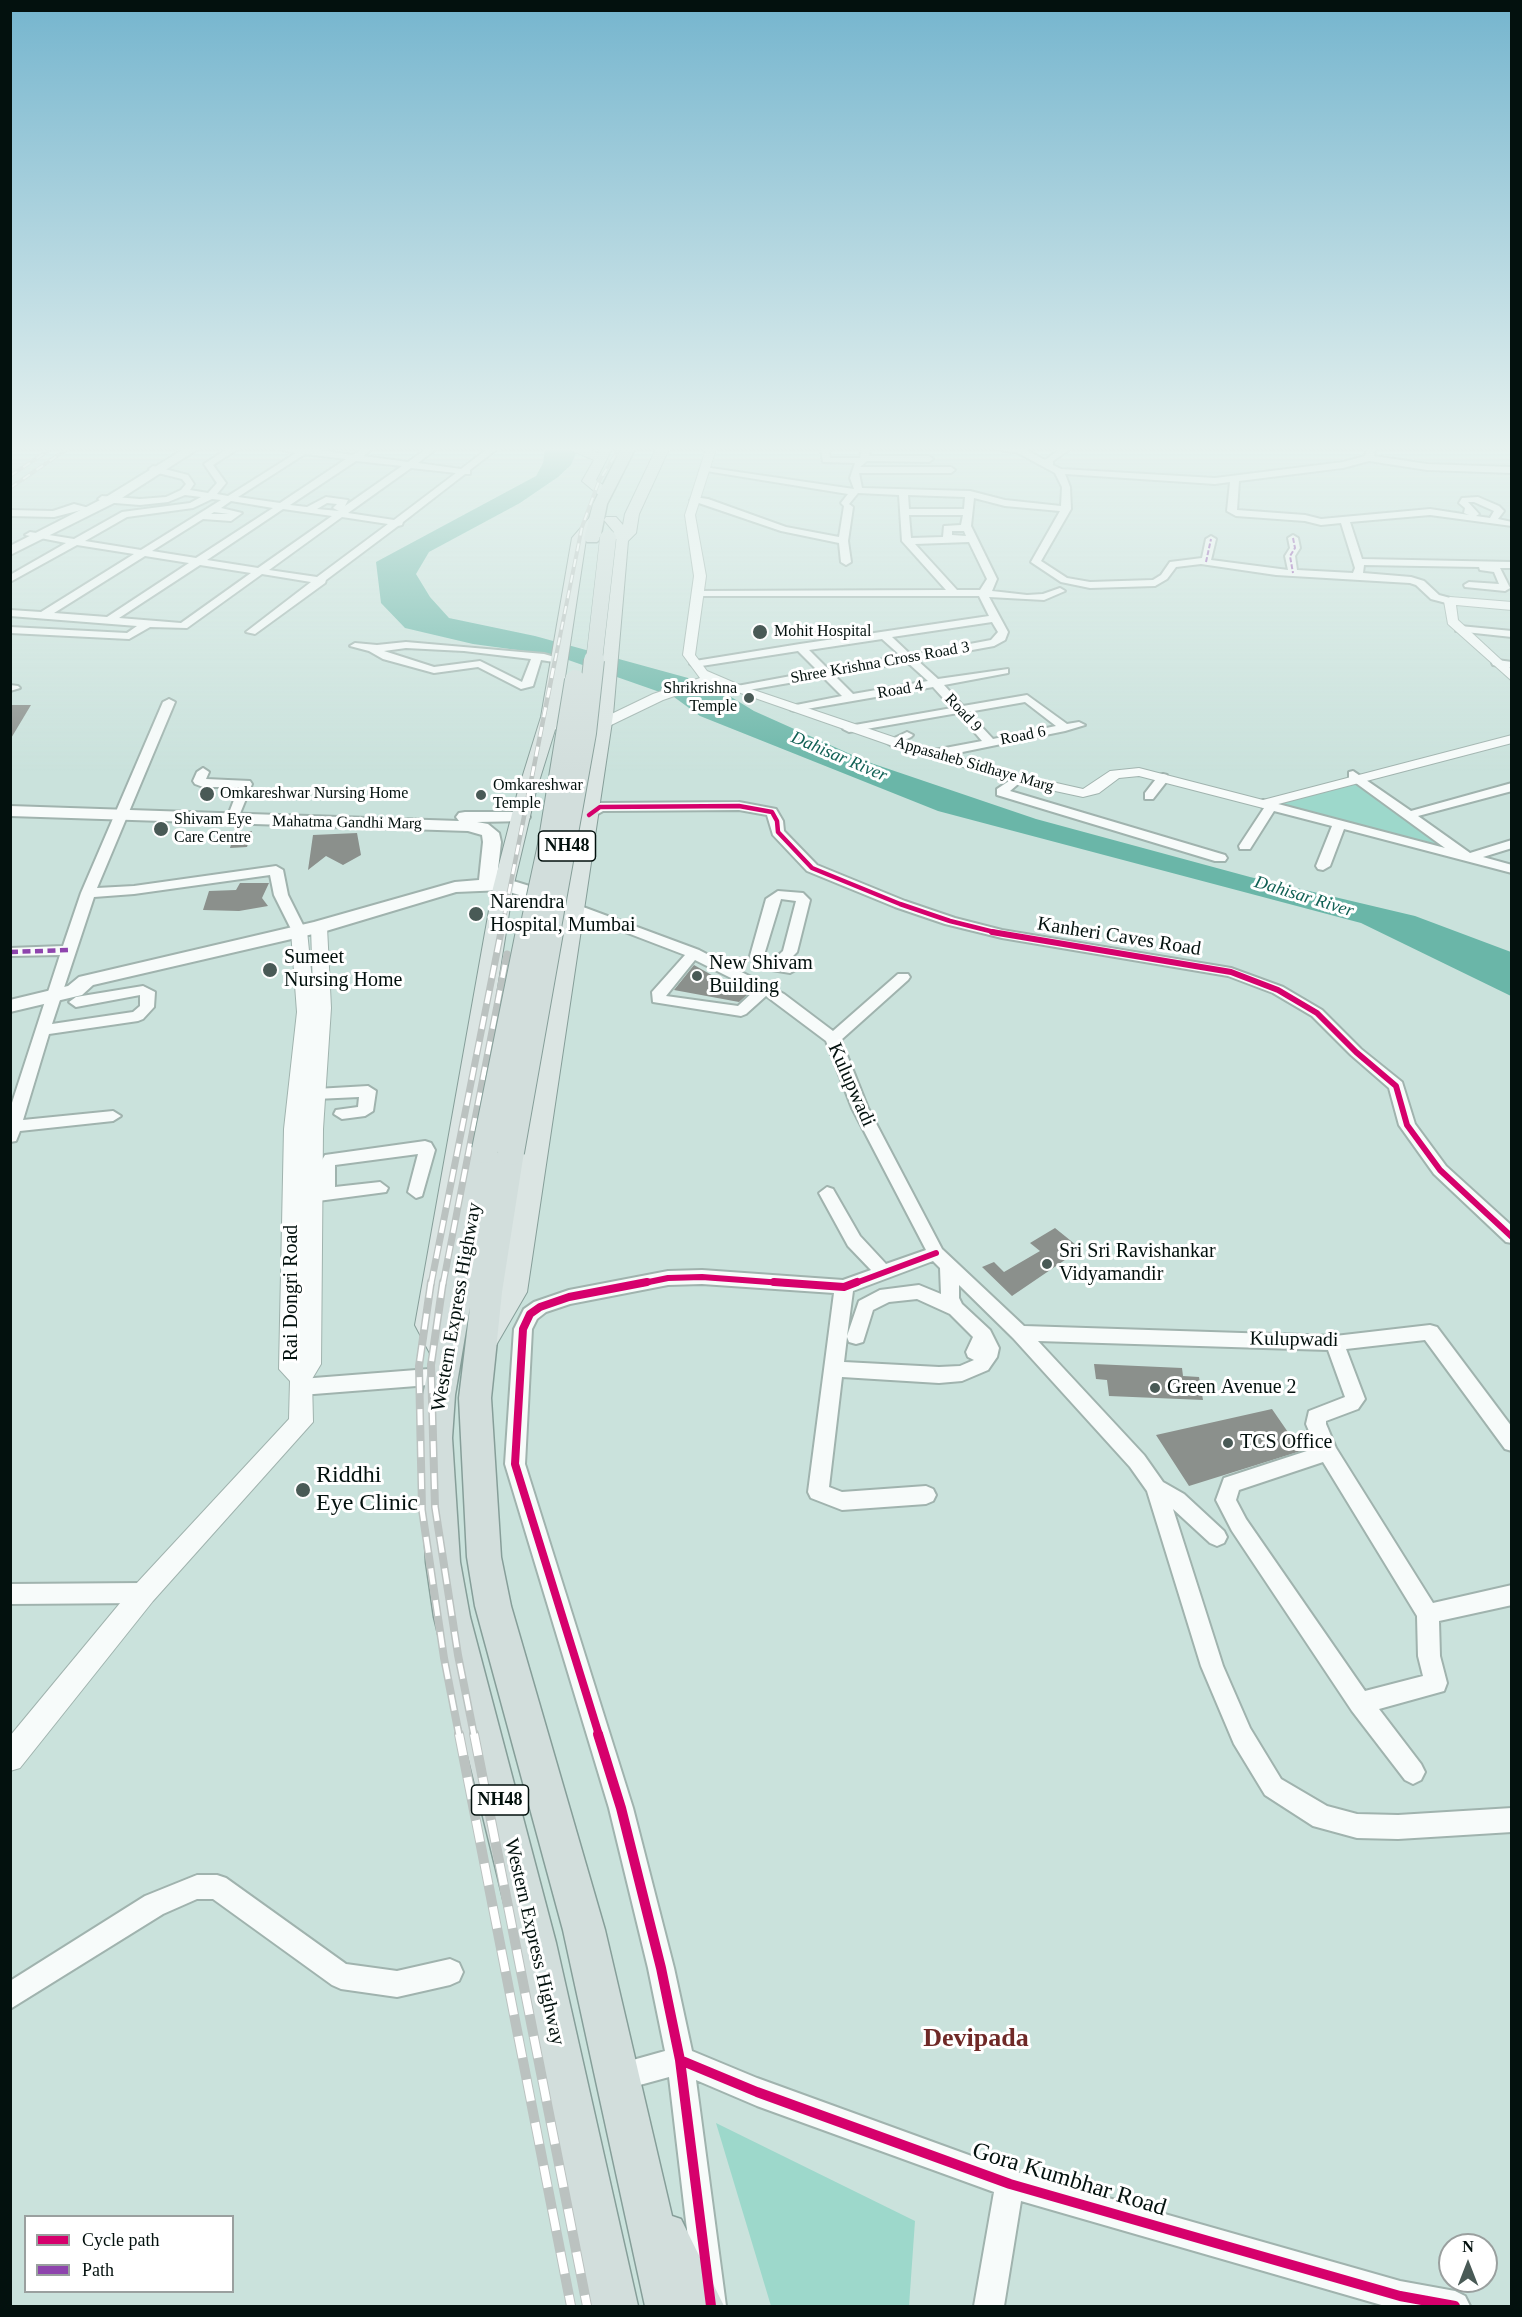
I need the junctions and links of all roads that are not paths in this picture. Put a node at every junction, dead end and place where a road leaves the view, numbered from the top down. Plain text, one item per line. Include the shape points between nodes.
1 (48, 557) edge
2 (136, 557) edge
3 (176, 557) edge
4 (206, 557) edge
5 (281, 557) edge
6 (354, 557) edge
7 (576, 557) edge
8 (603, 557) edge
9 (606, 557) edge
10 (697, 557) edge
11 (709, 557) edge
12 (845, 557) edge
13 (920, 557) edge
14 (981, 557) edge
15 (1039, 557) edge
16 (1207, 557) edge
17 (1290, 557) edge
18 (1356, 557) edge
19 (200, 561) junction
20 (846, 562) dead end
21 (1206, 562) junction
22 (1358, 562) junction
23 (1460, 565) junction
24 (1512, 565) edge
25 (260, 572) junction
26 (1293, 573) junction
27 (1357, 576) junction
28 (10, 579) edge
29 (322, 581) junction
30 (1508, 584) edge
31 (1469, 585) junction
32 (1059, 591) dead end
33 (703, 592) junction
34 (949, 593) junction
35 (982, 593) junction
36 (1450, 601) junction
37 (1476, 602) junction
38 (1512, 606) edge
39 (10, 613) edge
40 (44, 615) junction
41 (995, 618) junction
42 (111, 619) junction
43 (148, 623) junction
44 (1466, 629) junction
45 (10, 630) edge
46 (251, 632) dead end
47 (1512, 634) edge
48 (884, 635) junction
49 (355, 646) dead end
50 (800, 647) junction
51 (375, 648) junction
52 (480, 650) junction
53 (537, 657) junction
54 (908, 659) junction
55 (560, 661) junction
56 (471, 663) junction
57 (1507, 665) edge
58 (1004, 671) dead end
59 (699, 673) junction
60 (826, 674) junction
61 (1512, 677) edge
62 (607, 680) junction
63 (936, 683) junction
64 (736, 689) junction
65 (851, 699) junction
66 (169, 702) dead end
67 (795, 708) junction
68 (960, 710) junction
69 (603, 718) junction
70 (549, 721) junction
71 (1079, 725) dead end
72 (887, 726) junction
73 (1065, 728) junction
74 (849, 729) junction
75 (1512, 733) edge
76 (899, 739) junction
77 (1512, 739) edge
78 (1490, 741) junction
79 (990, 742) junction
80 (933, 754) junction
81 (203, 772) dead end
82 (1356, 777) junction
83 (1163, 778) junction
84 (1018, 779) junction
85 (1512, 787) edge
86 (1149, 796) dead end
87 (10, 804) edge
88 (1263, 804) junction
89 (122, 810) junction
90 (10, 811) edge
91 (235, 813) junction
92 (589, 815) junction
93 (1409, 815) junction
94 (521, 817) junction
95 (1339, 824) junction
96 (1512, 844) edge
97 (1245, 846) dead end
98 (1220, 858) dead end
99 (1468, 858) junction
100 (1323, 866) dead end
101 (1512, 869) edge
102 (494, 878) junction
103 (88, 893) junction
104 (575, 908) junction
105 (320, 932) junction
106 (300, 937) junction
107 (800, 945) dead end
108 (69, 950) junction
109 (10, 952) edge
110 (694, 953) junction
111 (774, 967) junction
112 (790, 969) junction
113 (903, 977) dead end
114 (765, 989) junction
115 (76, 996) junction
116 (53, 997) junction
117 (779, 997) junction
118 (10, 1006) edge
119 (43, 1030) junction
120 (834, 1039) junction
121 (309, 1065) junction
122 (316, 1094) junction
123 (342, 1113) dead end
124 (113, 1116) dead end
125 (304, 1117) junction
126 (13, 1132) edge
127 (380, 1188) dead end
128 (416, 1192) dead end
129 (827, 1192) dead end
130 (310, 1195) junction
131 (1512, 1237) edge
132 (936, 1253) junction
133 (949, 1267) junction
134 (882, 1271) junction
135 (844, 1287) junction
136 (505, 1308) junction
137 (956, 1309) junction
138 (530, 1314) junction
139 (1020, 1333) junction
140 (856, 1337) dead end
141 (1335, 1343) junction
142 (456, 1360) junction
143 (834, 1369) junction
144 (301, 1382) junction
145 (1512, 1443) edge
146 (1328, 1452) junction
147 (1156, 1488) junction
148 (926, 1495) dead end
149 (1217, 1537) dead end
150 (144, 1593) junction
151 (10, 1594) edge
152 (1512, 1594) edge
153 (1428, 1614) junction
154 (1360, 1703) junction
155 (10, 1758) edge
156 (1413, 1772) dead end
157 (1512, 1820) edge
158 (450, 1972) dead end
159 (10, 1996) edge
160 (680, 2060) junction
161 (618, 2077) junction
162 (1010, 2184) junction
163 (643, 2194) junction
164 (1400, 2301) edge
165 (615, 2307) edge
166 (669, 2307) edge
167 (700, 2307) edge
168 (711, 2307) edge
169 (989, 2307) edge
170 (1455, 2307) edge

1 - 28 street
2 - 40 street
3 - 19 street
4 - 19 street
5 - 25 street
6 - 29 street
7 - 55 main road
8 - 142 highway, Western Express Highway / NH48, bridge via 586,733
9 - 62 main road
10 - 33 street
11 - 33 street via 711,576
12 - 20 street
13 - 34 street
14 - 35 street via 992,579
15 - 21 street via 1036,562 1064,580 1090,585 1155,583 1173,564
16 - 21 street
17 - 26 street
18 - 22 street
19 - 25 street
19 - 42 street
21 - 26 street
22 - 23 street
22 - 27 street
23 - 24 street
23 - 30 street via 1493,568
23 - 31 street
25 - 29 street
25 - 43 street via 183,626
26 - 27 street
27 - 36 street via 1411,580 1435,597
29 - 46 street
30 - 31 street
31 - 37 street
32 - 35 street via 1027,598
33 - 34 street
33 - 59 street via 689,655
34 - 35 street
35 - 41 street
36 - 37 street
36 - 44 street via 1452,621
37 - 38 street
39 - 40 street
40 - 42 street
41 - 48 street
41 - 54 street, Shree Krishna Cross Road 3 via 1003,632 994,643
42 - 43 street
43 - 45 street via 129,636
44 - 47 street
44 - 57 street
48 - 50 street
48 - 54 street, Road 9
49 - 51 street
50 - 59 street
50 - 60 street
51 - 52 street via 406,645
51 - 56 street via 379,655 434,670
52 - 53 street
52 - 56 street
53 - 55 street
53 - 56 street via 526,686
54 - 60 street, Shree Krishna Cross Road 3
54 - 63 street, Road 9
55 - 62 main road
55 - 70 main road
57 - 61 street
58 - 63 street, Road 4
59 - 64 street, Appasaheb Sidhaye Marg
59 - 69 street
60 - 64 street, Shree Krishna Cross Road 3
60 - 65 street
62 - 69 main road
63 - 65 street, Road 4
63 - 68 street, Road 9
64 - 67 street, Appasaheb Sidhaye Marg
65 - 67 street, Road 4
66 - 89 street
67 - 74 street, Appasaheb Sidhaye Marg
68 - 72 street
68 - 73 street via 1027,698
68 - 79 street, Road 9
69 - 70 street
69 - 92 main road
70 - 94 main road
71 - 73 street, Road 6
72 - 74 street
72 - 76 street via 873,733
73 - 79 street, Road 6
74 - 76 street, Appasaheb Sidhaye Marg
75 - 78 street
76 - 80 street, Appasaheb Sidhaye Marg
77 - 78 street
78 - 82 street
79 - 80 street, Road 6
80 - 84 street, Appasaheb Sidhaye Marg
81 - 91 street via 200,783 246,784
82 - 88 street
82 - 93 street
83 - 84 street, Appasaheb Sidhaye Marg via 1128,772 1115,774 1094,790 1083,793
83 - 86 street
83 - 88 street, Appasaheb Sidhaye Marg
84 - 98 street via 1001,792
85 - 93 street
87 - 89 main road
88 - 95 street
88 - 97 street
89 - 90 main road, Mahatma Gandhi Marg
89 - 91 main road
89 - 102 main road, Mahatma Gandhi Marg via 280,822 482,828 490,833
89 - 103 street
91 - 94 main road
92 - 94 main road
92 - 104 main road
92 - 131 street, Kanheri Caves Road via 600,807 739,806 772,812 777,832 812,868 900,904 1002,934 1231,972 1278,990 1317,1013 1396,1086 1407,1125 1440,1170
93 - 99 street
94 - 102 main road
95 - 99 street
95 - 100 street
96 - 99 street
99 - 101 street
102 - 104 main road, Kulupwadi
102 - 105 main road via 462,896
102 - 142 main road via 429,1325
103 - 106 street via 276,870 281,895
103 - 108 street
104 - 110 street, Kulupwadi
104 - 136 main road via 513,1292
105 - 106 main road
105 - 121 street via 322,1008
106 - 115 main road
106 - 121 street, Rai Dongri Road
107 - 112 street
108 - 109 street
108 - 116 street
110 - 114 street, Kulupwadi
110 - 114 street via 659,992 658,999 741,1011
111 - 111 street via 790,952 803,900 798,896 778,895 772,899 757,956 765,965
111 - 112 street
112 - 117 street
113 - 120 street
114 - 117 street, Kulupwadi
115 - 116 main road
115 - 119 street via 148,992 147,1007 138,1016
116 - 118 main road
116 - 119 street
117 - 120 street, Kulupwadi
119 - 126 street
120 - 132 street, Kulupwadi via 860,1108
121 - 122 street
121 - 125 street, Rai Dongri Road
122 - 123 street via 368,1091 365,1111
122 - 125 street
124 - 126 street
125 - 130 street, Rai Dongri Road
127 - 130 street
128 - 130 street via 425,1147 331,1159
129 - 134 street via 854,1241
130 - 144 street, Rai Dongri Road via 290,1369
132 - 133 street, Kulupwadi
132 - 134 street
133 - 137 street via 950,1299
133 - 139 street, Kulupwadi
134 - 135 street
135 - 138 street via 668,1278 569,1297
135 - 143 street
136 - 138 street
136 - 142 main road
137 - 140 street via 919,1292 886,1296 865,1306
137 - 143 street via 979,1343 990,1348 981,1365 962,1373 939,1375
138 - 160 street via 523,1329 515,1464 621,1808
139 - 141 street, Kulupwadi
139 - 147 street, Kulupwadi via 1137,1461
141 - 145 street, Kulupwadi via 1430,1332
141 - 146 street via 1355,1399 1316,1417
142 - 144 street
142 - 161 highway, Western Express Highway / NH48 via 475,1398 484,1557 493,1606 584,1930
142 - 165 highway, Western Express Highway / NH48 via 436,1438 443,1562 452,1617 535,1943
143 - 148 street via 818,1492 842,1502
144 - 150 street, Rai Dongri Road via 301,1422
146 - 153 street
146 - 154 street via 1231,1484 1226,1500
147 - 149 street, Kulupwadi via 1177,1500
147 - 157 street via 1212,1666 1242,1736 1273,1787 1322,1816 1357,1826
150 - 151 street
150 - 155 street, Rai Dongri Road
152 - 153 street
153 - 154 street via 1429,1656 1436,1683
154 - 156 street
158 - 159 street via 397,1984 341,1976 217,1887 197,1887 154,1905
160 - 161 street
160 - 162 street, Gora Kumbhar Road
160 - 168 street
161 - 163 highway, Western Express Highway / NH48
162 - 164 street, Gora Kumbhar Road
162 - 169 street
163 - 166 highway, Western Express Highway / NH48
163 - 167 highway
164 - 170 street, Gora Kumbhar Road

